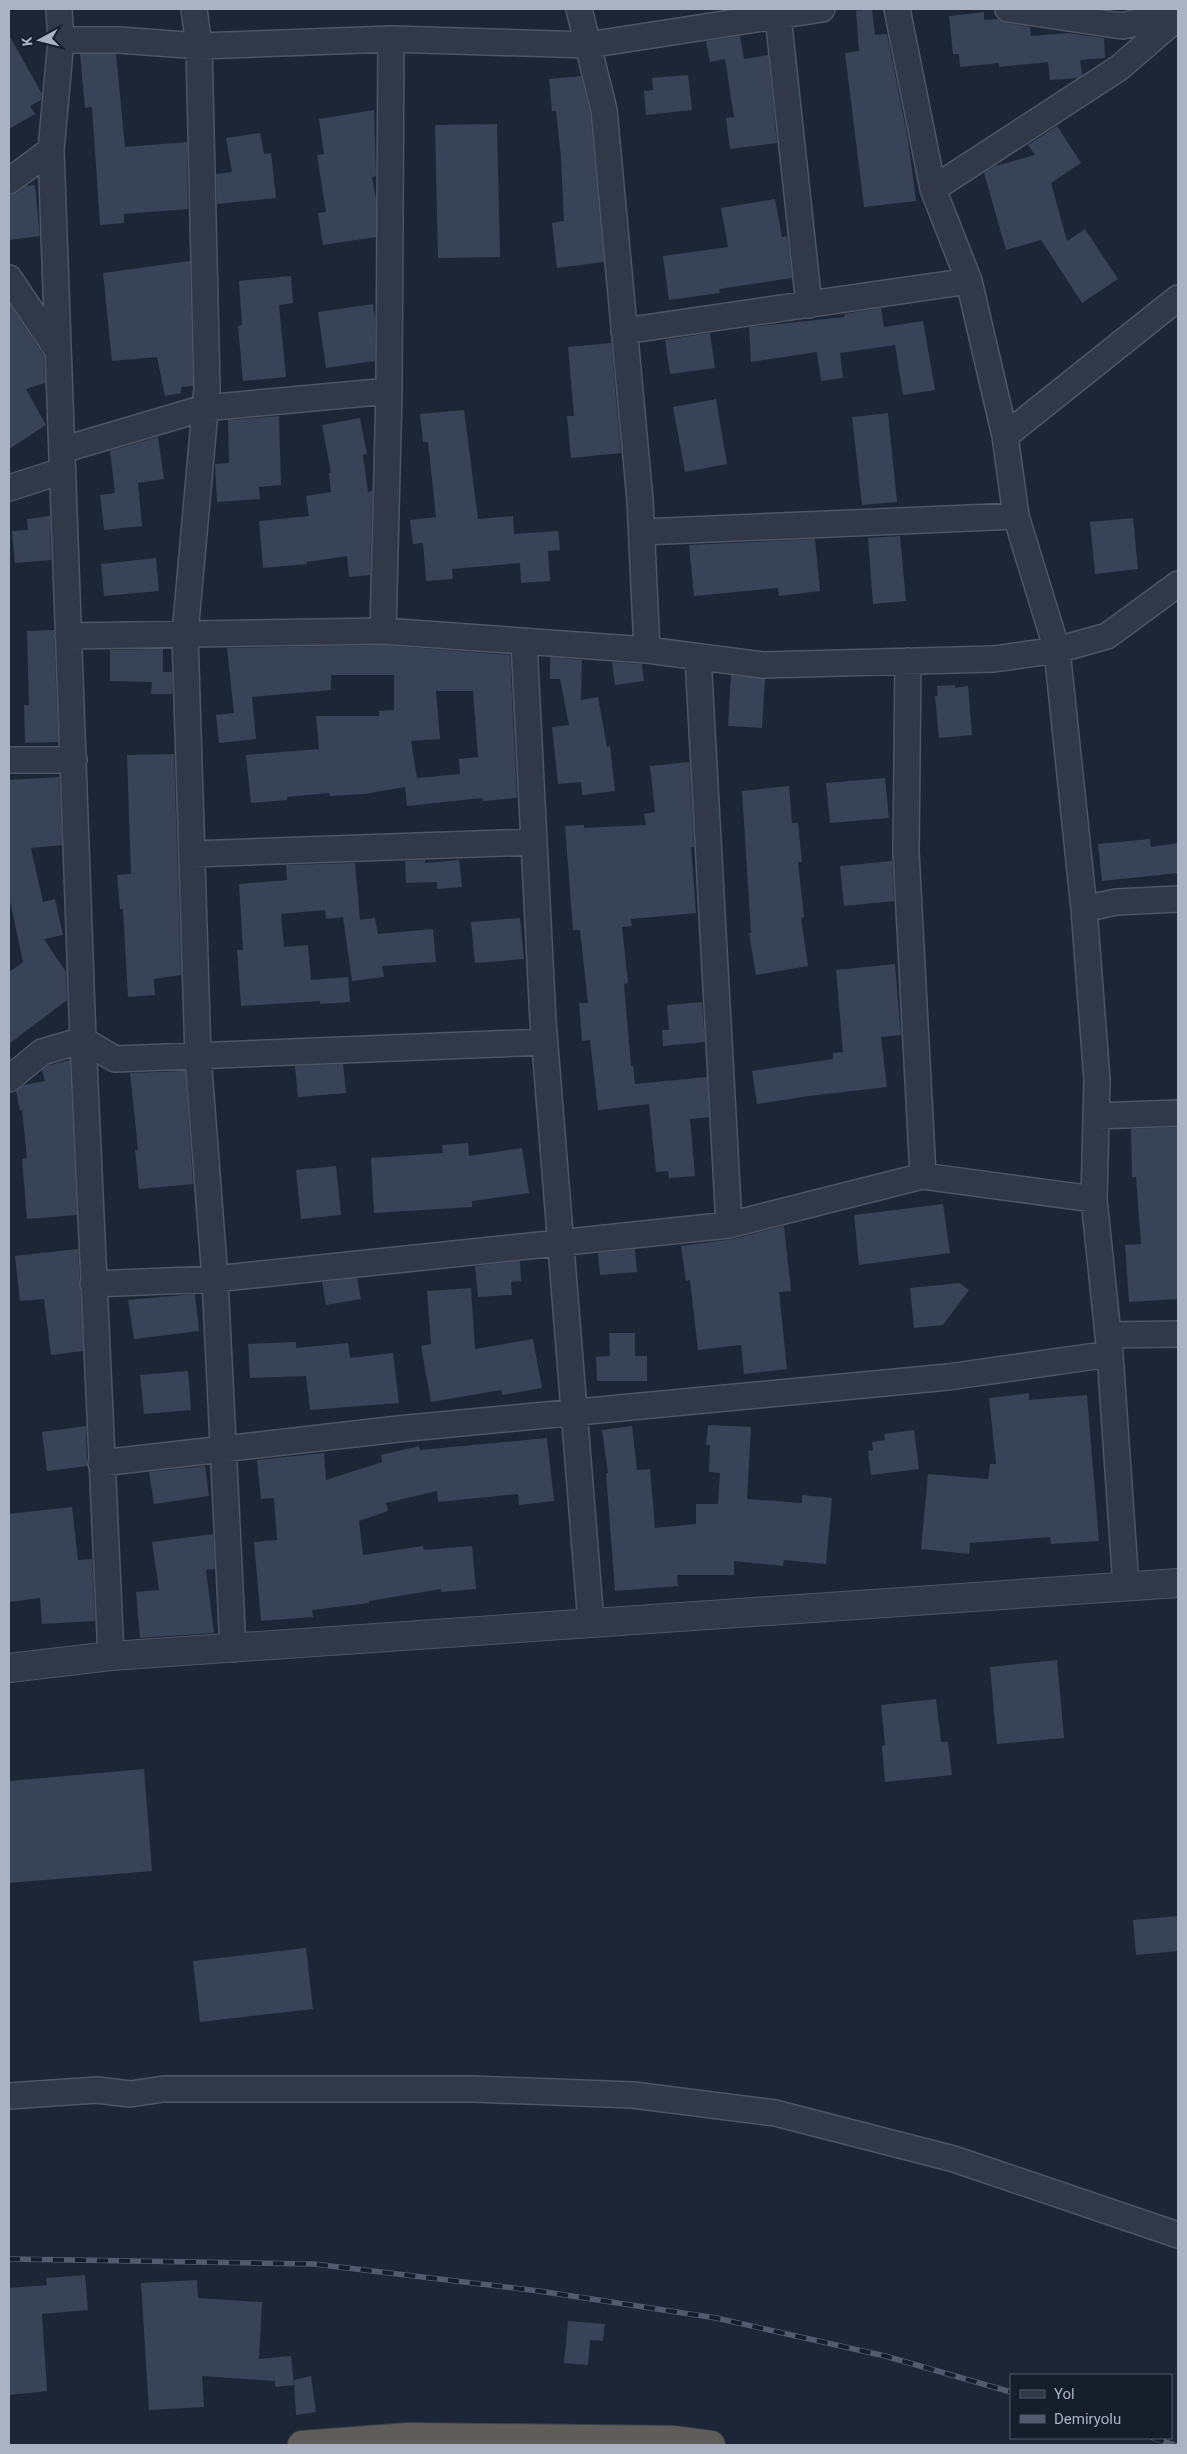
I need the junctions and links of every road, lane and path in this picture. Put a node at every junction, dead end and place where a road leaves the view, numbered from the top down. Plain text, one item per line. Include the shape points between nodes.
1 (60, 9) edge
2 (194, 9) edge
3 (579, 9) edge
4 (822, 9) edge
5 (897, 9) edge
6 (1008, 9) edge
7 (1178, 13) edge
8 (778, 16) junction
9 (1178, 17) edge
10 (61, 40) junction
11 (391, 40) junction
12 (588, 45) junction
13 (199, 46) junction
14 (51, 150) junction
15 (9, 181) edge
16 (933, 189) junction
17 (9, 278) edge
18 (969, 281) junction
19 (1178, 298) edge
20 (809, 306) junction
21 (624, 331) junction
22 (58, 351) junction
23 (389, 391) junction
24 (204, 408) junction
25 (1005, 436) junction
26 (62, 461) junction
27 (9, 488) edge
28 (1016, 516) junction
29 (642, 532) junction
30 (1178, 584) edge
31 (383, 631) junction
32 (185, 634) junction
33 (68, 636) junction
34 (524, 642) junction
35 (647, 650) junction
36 (1057, 650) junction
37 (698, 656) junction
38 (908, 662) junction
39 (9, 760) edge
40 (74, 760) junction
41 (534, 842) junction
42 (192, 854) junction
43 (1178, 898) edge
44 (1084, 909) junction
45 (83, 1040) junction
46 (545, 1042) junction
47 (198, 1057) junction
48 (9, 1079) edge
49 (1178, 1113) edge
50 (1096, 1116) junction
51 (923, 1176) junction
52 (1094, 1199) junction
53 (729, 1224) junction
54 (561, 1244) junction
55 (215, 1280) junction
56 (93, 1284) junction
57 (1178, 1334) edge
58 (1109, 1344) junction
59 (575, 1412) junction
60 (223, 1451) junction
61 (101, 1463) junction
62 (1178, 1583) edge
63 (1126, 1587) junction
64 (591, 1623) junction
65 (233, 1649) junction
66 (111, 1656) junction
67 (9, 1668) edge
68 (9, 2096) edge
69 (1178, 2235) edge
70 (302, 2445) edge
71 (711, 2445) edge

1 - 10 street
2 - 13 street
3 - 12 street
4 - 8 street
5 - 16 street
6 - 7 street via 1122,26
8 - 12 street
8 - 20 street
9 - 16 street via 1119,68
10 - 13 street via 119,40
10 - 14 street
11 - 12 street
11 - 13 street
11 - 23 street
12 - 21 street via 604,110
13 - 24 street via 207,388
14 - 15 street
14 - 22 street
16 - 18 street
17 - 22 street
18 - 20 street
18 - 25 street
19 - 25 street
20 - 21 street
21 - 29 street
22 - 26 street
23 - 24 street
23 - 31 street
24 - 26 street
24 - 32 street
25 - 28 street
26 - 27 street
26 - 33 street
28 - 29 street
28 - 36 street
29 - 35 street
30 - 36 street via 1107,636
31 - 32 street
31 - 34 street
32 - 33 street
32 - 42 street
33 - 40 street
34 - 35 street
34 - 41 street
35 - 37 street
36 - 38 street via 994,658
36 - 44 street
37 - 38 street via 763,665
37 - 53 street
38 - 51 street via 906,852
39 - 40 street
40 - 45 street
41 - 42 street
41 - 46 street
42 - 47 street
43 - 44 street via 1116,902
44 - 50 street via 1097,1080
45 - 47 street via 115,1059
45 - 48 street via 42,1052
45 - 56 street
46 - 47 street
46 - 54 street
47 - 55 street
49 - 50 street
50 - 52 street
51 - 52 street
51 - 53 street
52 - 58 street
53 - 54 street
54 - 55 street
54 - 59 street
55 - 56 street
55 - 60 street
56 - 61 street
57 - 58 street
58 - 59 street via 948,1377
58 - 63 street
59 - 60 street
59 - 64 street
60 - 61 street
60 - 65 street
61 - 66 street
62 - 63 street
63 - 64 street
64 - 65 street
65 - 66 street
66 - 67 street
68 - 69 street via 97,2090 130,2094 164,2090 473,2089 634,2095 775,2113 954,2159
70 - 71 highway via 409,2437 673,2440

